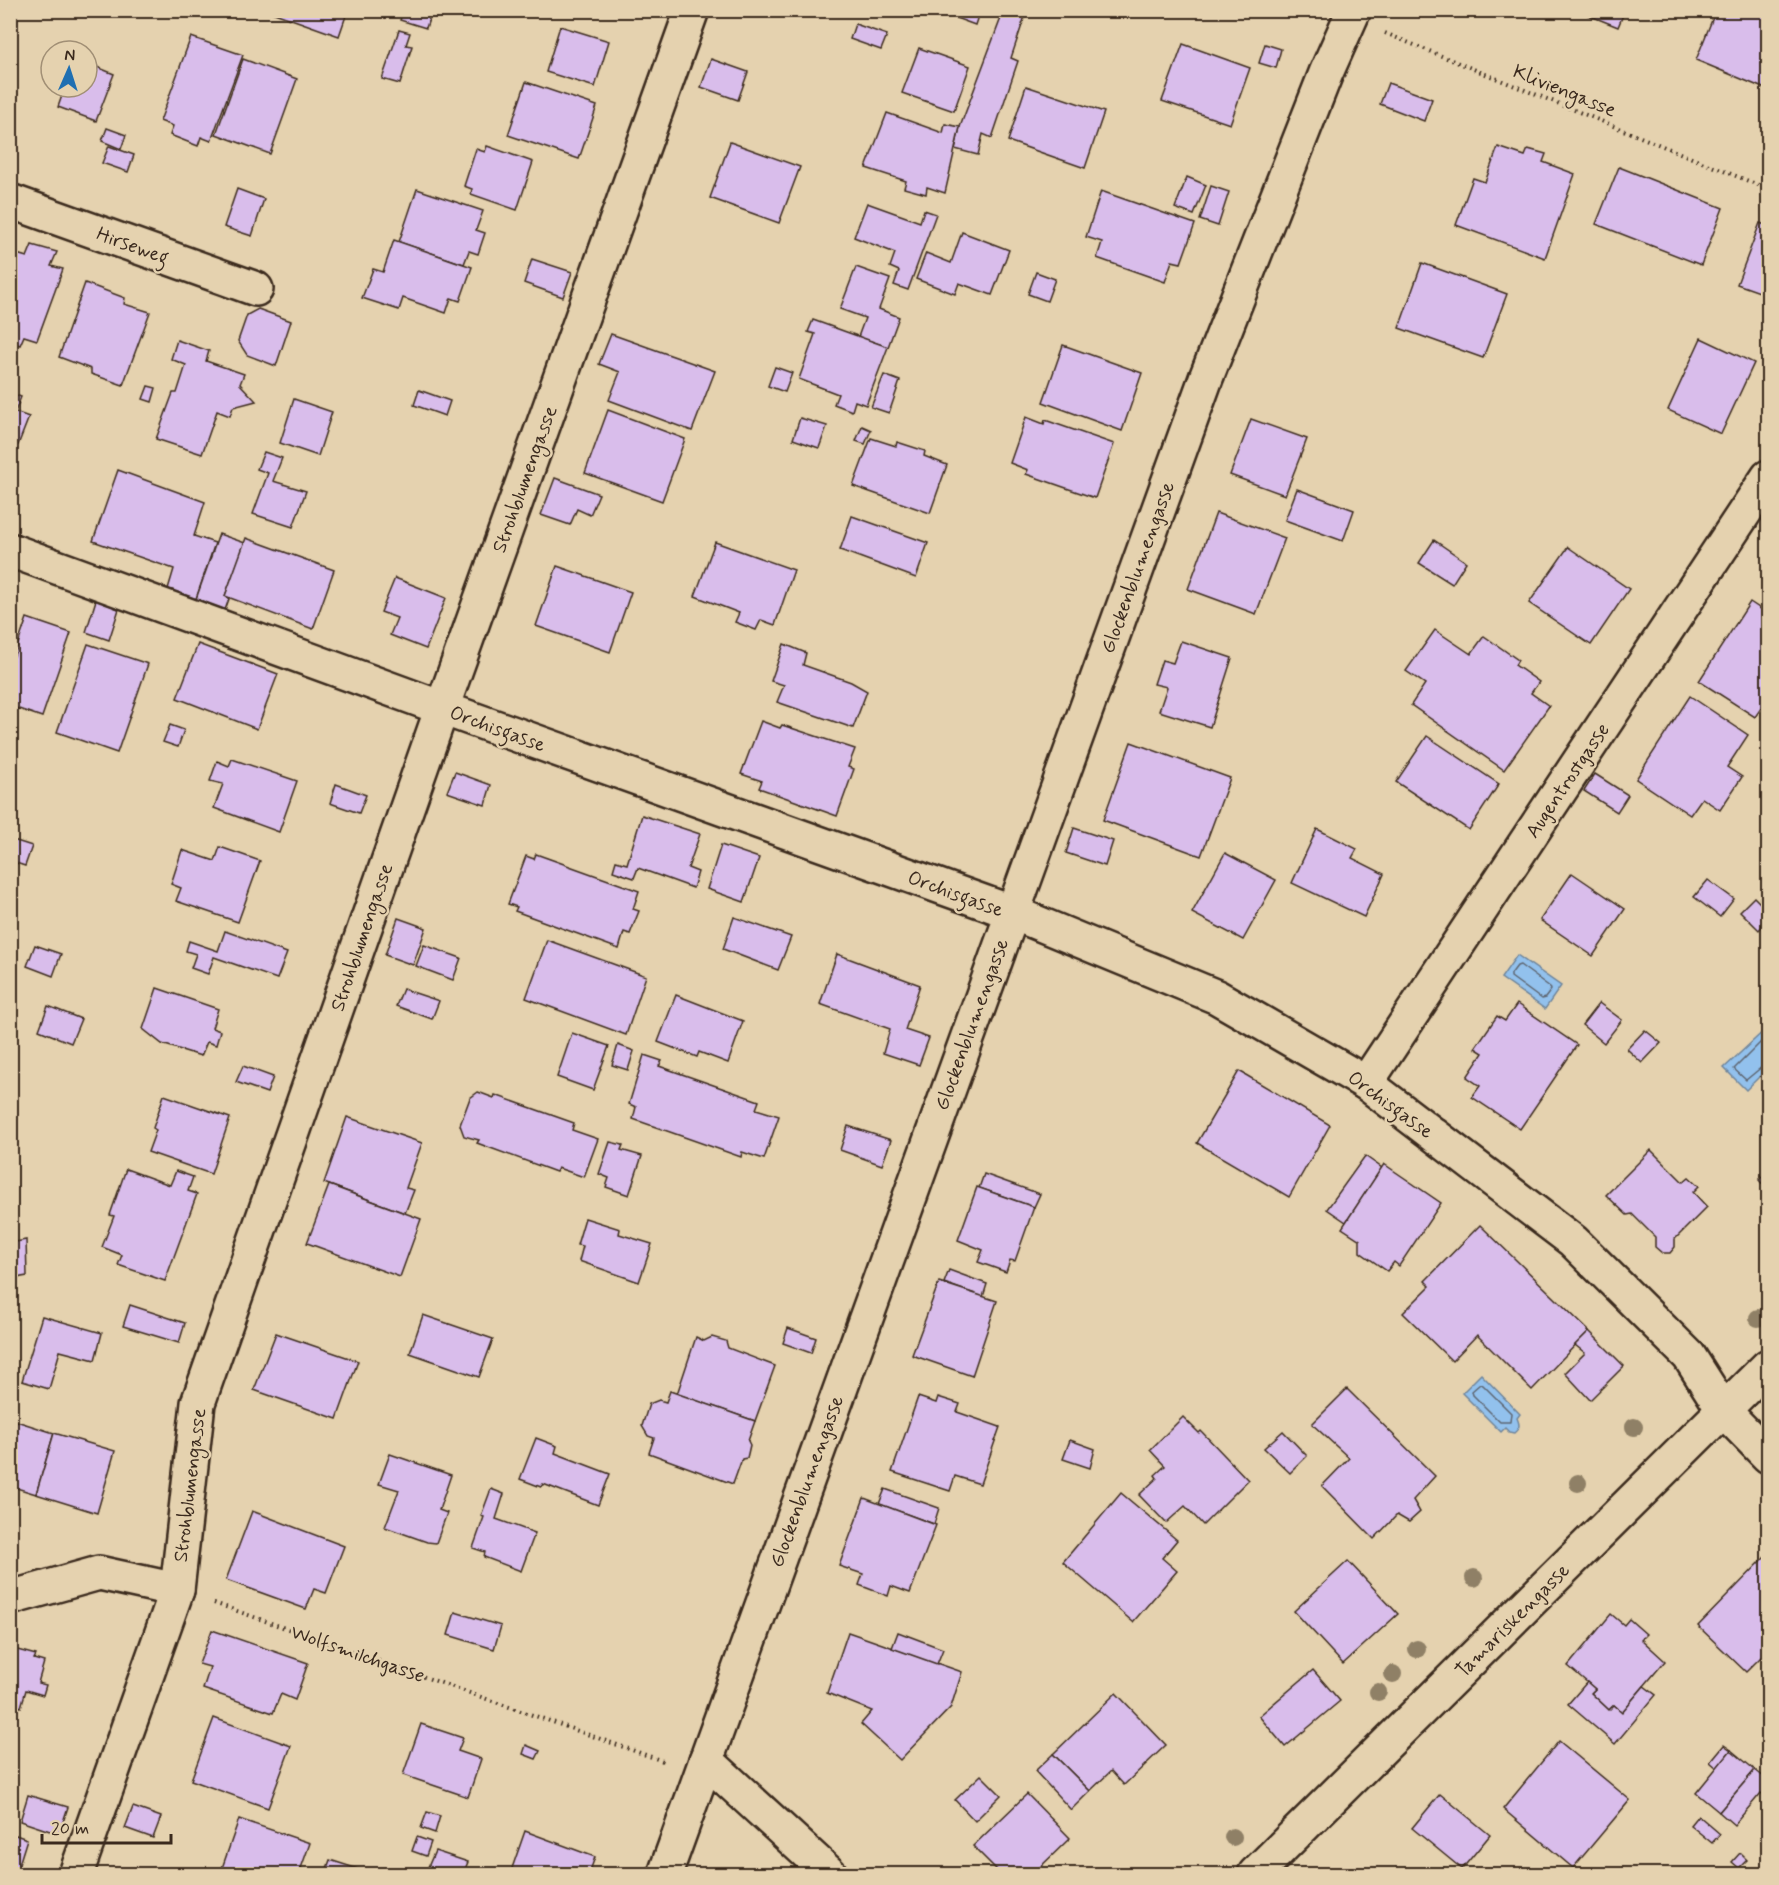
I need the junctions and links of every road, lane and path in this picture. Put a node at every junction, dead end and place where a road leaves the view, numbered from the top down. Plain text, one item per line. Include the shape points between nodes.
1 (692, 10) edge
2 (1353, 15) edge
3 (1768, 189) edge
4 (10, 201) edge
5 (255, 289) dead end
6 (1768, 477) edge
7 (10, 550) edge
8 (442, 708) junction
9 (1011, 912) junction
10 (1366, 1083) junction
11 (1768, 1366) edge
12 (1724, 1411) junction
13 (1768, 1456) edge
14 (177, 1590) junction
15 (10, 1598) edge
16 (703, 1767) junction
17 (76, 1875) edge
18 (665, 1875) edge
19 (830, 1875) edge
20 (1255, 1875) edge

1 - 8 street, Strohblumengasse
2 - 3 path, Kliviengasse
2 - 9 street, Glockenblumengasse via 1206,378
4 - 5 street, Hirseweg
6 - 10 street, Augentrostgasse
7 - 8 street, Orchisgasse
8 - 9 street, Orchisgasse
8 - 14 street, Strohblumengasse via 198,1403
9 - 10 street, Orchisgasse via 1217,997
9 - 16 street, Glockenblumengasse
10 - 12 street, Orchisgasse via 1573,1241 1689,1356
11 - 12 street, Tamariskengasse
12 - 13 street, Orchisgasse
12 - 20 street, Tamariskengasse
14 - 15 street via 99,1573
14 - 16 path, Wolfsmilchgasse
14 - 17 street, Strohblumengasse
16 - 18 street, Glockenblumengasse
16 - 19 street

